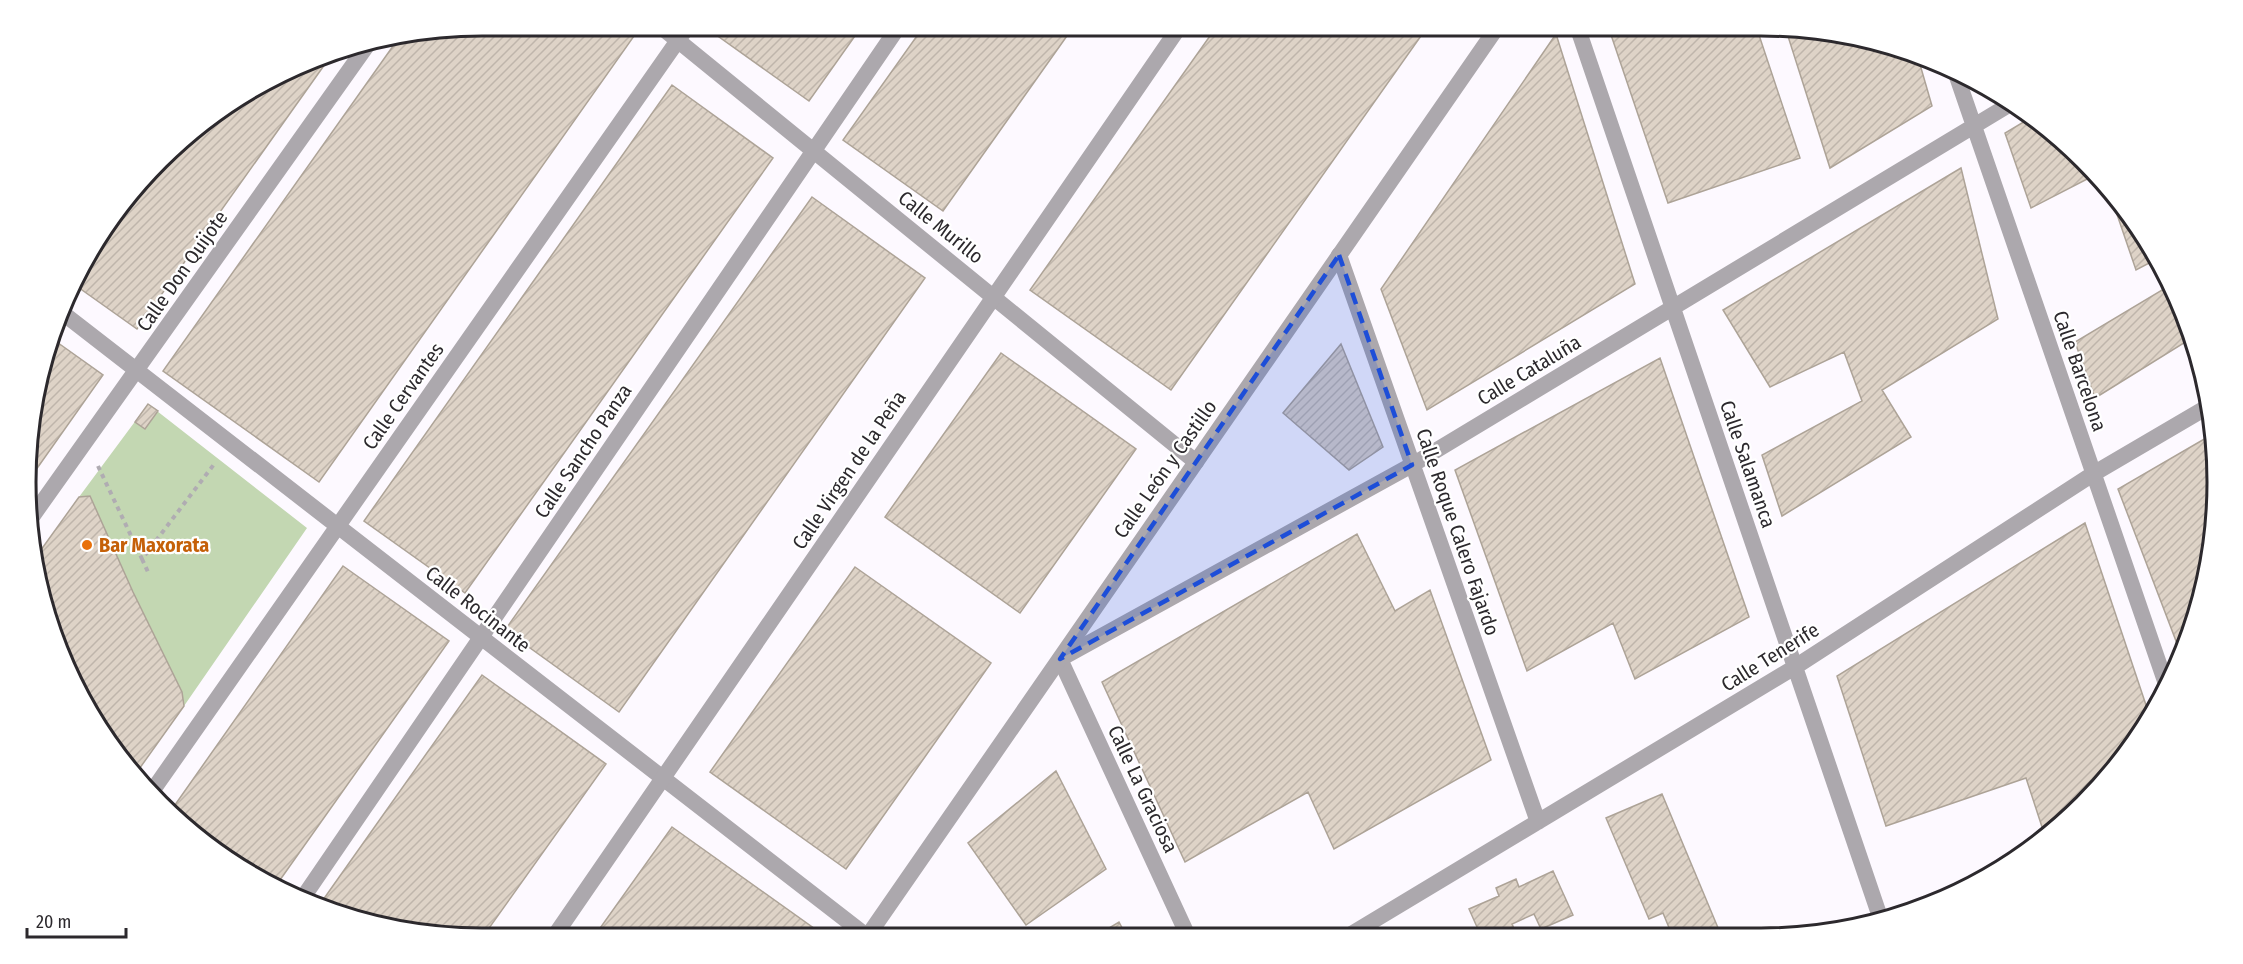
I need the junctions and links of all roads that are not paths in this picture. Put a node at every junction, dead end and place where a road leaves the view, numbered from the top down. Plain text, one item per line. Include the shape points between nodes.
1 (673, 36) edge
2 (681, 36) edge
3 (892, 36) edge
4 (1173, 36) edge
5 (1491, 36) edge
6 (1579, 36) edge
7 (678, 40) junction
8 (362, 53) edge
9 (1959, 82) edge
10 (2004, 108) edge
11 (1973, 127) junction
12 (814, 150) junction
13 (1339, 255) junction
14 (993, 297) junction
15 (1672, 308) junction
16 (68, 317) edge
17 (138, 370) junction
18 (2201, 411) edge
19 (1196, 462) junction
20 (1412, 465) junction
21 (2093, 474) junction
22 (37, 510) edge
23 (337, 526) junction
24 (481, 638) junction
25 (1060, 659) junction
26 (1795, 667) junction
27 (2163, 675) edge
28 (663, 778) junction
29 (156, 786) edge
30 (1538, 822) junction
31 (307, 892) edge
32 (1879, 912) edge
33 (560, 928) edge
34 (856, 928) edge
35 (874, 928) edge
36 (1184, 928) edge
37 (1361, 928) edge

1 - 7 street, Calle Murillo
2 - 7 street, Calle Cervantes
3 - 12 street, Calle Sancho Panza
4 - 14 street, Calle Virgen de la Peña
5 - 13 street, Calle León y Castillo
6 - 15 street, Calle Salamanca
7 - 12 street, Calle Murillo
7 - 23 street, Calle Cervantes
8 - 17 street, Calle Don Quijote
9 - 11 street, Calle Barcelona
10 - 11 street, Calle Cataluña
11 - 15 street, Calle Cataluña
11 - 21 street, Calle Barcelona
12 - 14 street, Calle Murillo
12 - 24 street, Calle Sancho Panza
13 - 19 street, Calle León y Castillo
13 - 20 street, Calle Roque Calero Fajardo
14 - 19 street, Calle Murillo
14 - 28 street, Calle Virgen de la Peña
15 - 20 street, Calle Cataluña
15 - 26 street, Calle Salamanca
16 - 17 street, Calle Rocinante
17 - 22 street, Calle Don Quijote
17 - 23 street, Calle Rocinante
18 - 21 street, Calle Tenerife
19 - 25 street, Calle León y Castillo
20 - 25 street, Calle Cataluña
20 - 30 street, Calle Roque Calero Fajardo
21 - 26 street, Calle Tenerife
21 - 27 street, Calle Barcelona
23 - 24 street, Calle Rocinante
23 - 29 street, Calle Cervantes
24 - 28 street, Calle Rocinante
24 - 31 street, Calle Sancho Panza
25 - 35 street, Calle León y Castillo
25 - 36 street, Calle La Graciosa
26 - 30 street, Calle Tenerife
26 - 32 street, Calle Salamanca
28 - 33 street, Calle Virgen de la Peña
28 - 34 street, Calle Rocinante
30 - 37 street, Calle Tenerife

